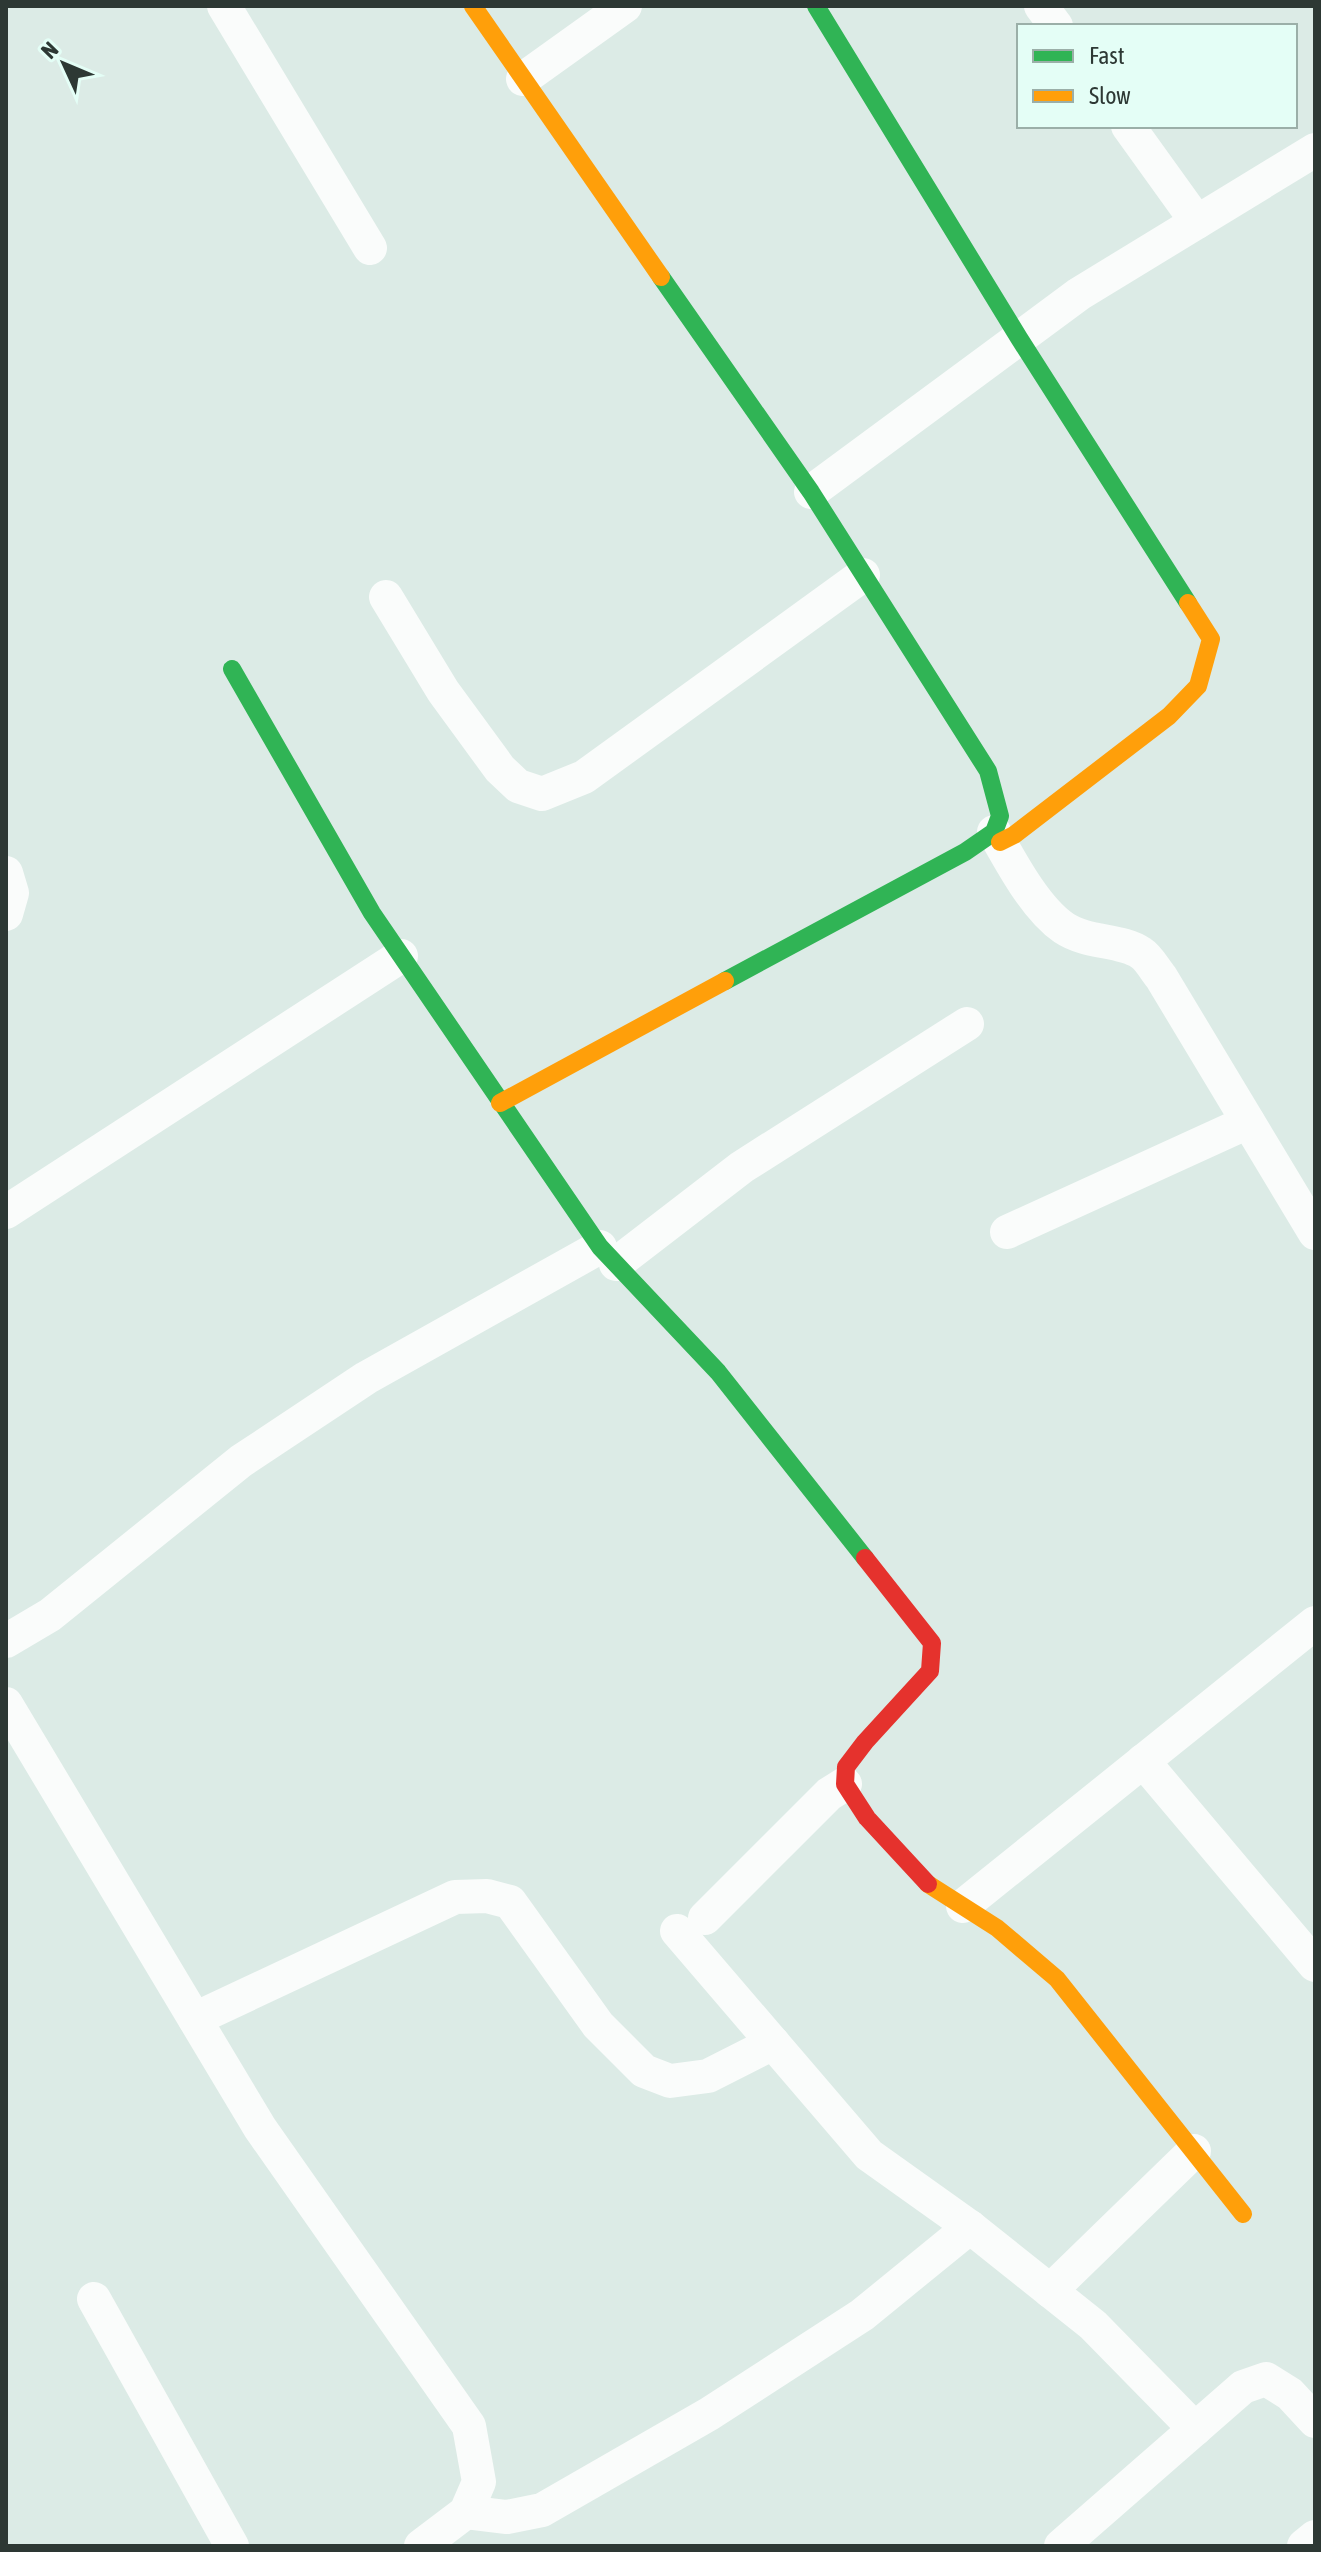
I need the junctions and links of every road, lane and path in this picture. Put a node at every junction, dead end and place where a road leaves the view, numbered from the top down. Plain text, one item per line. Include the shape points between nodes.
1 (224, 6) edge
2 (473, 6) edge
3 (625, 6) edge
4 (816, 6) edge
5 (523, 79) junction
6 (1129, 128) edge
7 (1311, 162) edge
8 (1197, 222) junction
9 (370, 248) dead end
10 (1019, 338) junction
11 (811, 492) junction
12 (863, 575) junction
13 (386, 597) dead end
14 (232, 669) dead end
15 (997, 837) junction
16 (6, 873) edge
17 (6, 914) edge
18 (401, 956) junction
19 (967, 1024) dead end
20 (500, 1103) junction
21 (1248, 1122) junction
22 (6, 1212) edge
23 (1007, 1232) dead end
24 (1315, 1233) edge
25 (608, 1256) junction
26 (1314, 1625) edge
27 (6, 1641) edge
28 (6, 1704) edge
29 (1143, 1761) junction
30 (845, 1784) junction
31 (963, 1906) junction
32 (1315, 1965) edge
33 (195, 2019) junction
34 (773, 2043) junction
35 (1194, 2151) junction
36 (1243, 2214) dead end
37 (970, 2227) junction
38 (1050, 2291) junction
39 (94, 2299) dead end
40 (1315, 2421) edge
41 (1195, 2429) junction
42 (466, 2512) junction
43 (1315, 2537) edge
44 (232, 2546) edge
45 (421, 2546) edge
46 (1061, 2546) edge
47 (1304, 2546) edge

1 - 9 street
2 - 5 street
3 - 5 street
4 - 10 street
5 - 11 street
6 - 8 street
7 - 8 street
8 - 10 street via 1079,294
10 - 11 street
10 - 15 street via 1211,639 1198,686 1169,716 1014,835
11 - 12 street
12 - 13 street via 584,777 542,794 518,786 500,769 443,691
12 - 15 street via 988,771 1000,816
14 - 18 street
15 - 20 street
15 - 21 street via 1038,902 1063,927 1141,953 1161,977
16 - 17 street via 12,893
18 - 20 street
18 - 22 street
19 - 25 street
20 - 25 street
21 - 23 street
21 - 24 street
25 - 27 street via 366,1378 241,1461 50,1615
25 - 30 street via 718,1372 932,1643 930,1671 846,1767
26 - 29 street
28 - 33 street
29 - 31 street
29 - 32 street
30 - 31 street via 867,1818 932,1888
30 - 34 street via 691,1924
31 - 35 street via 1057,1979
33 - 34 street via 455,1897 487,1896 510,1902 598,2025 644,2071 670,2081 708,2076
33 - 42 street via 260,2128 469,2426 479,2482
34 - 37 street via 869,2155
35 - 36 street
35 - 38 street
37 - 38 street
37 - 42 street via 862,2315 709,2414 542,2510 507,2517
38 - 41 street via 1093,2325
39 - 44 street
40 - 41 street via 1290,2394 1266,2379 1243,2387
41 - 46 street
42 - 45 street
43 - 47 street

